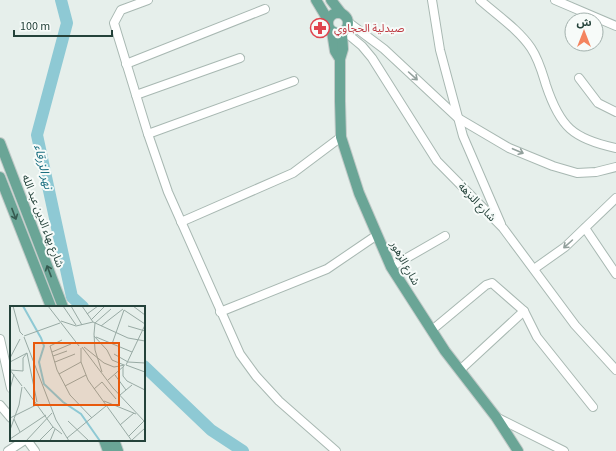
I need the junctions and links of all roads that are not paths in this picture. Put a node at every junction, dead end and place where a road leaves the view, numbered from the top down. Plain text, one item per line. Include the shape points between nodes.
1 (148, 0) edge
2 (316, 0) edge
3 (330, 0) edge
4 (432, 0) edge
5 (480, 0) edge
6 (555, 0) edge
7 (567, 2) edge
8 (265, 9) dead end
9 (341, 13) junction
10 (328, 20) junction
11 (616, 26) edge
12 (342, 29) junction
13 (240, 58) dead end
14 (126, 64) junction
15 (579, 78) dead end
16 (294, 81) dead end
17 (136, 95) junction
18 (616, 112) edge
19 (458, 118) junction
20 (148, 134) junction
21 (341, 137) junction
22 (0, 143) edge
23 (616, 148) edge
24 (616, 167) edge
25 (0, 177) edge
26 (616, 198) edge
27 (181, 222) junction
28 (503, 228) junction
29 (585, 228) junction
30 (377, 235) junction
31 (445, 236) dead end
32 (391, 267) junction
33 (534, 269) junction
34 (616, 274) edge
35 (51, 306) edge
36 (63, 306) edge
37 (524, 311) junction
38 (220, 312) junction
39 (432, 330) junction
40 (0, 339) edge
41 (460, 370) junction
42 (616, 370) edge
43 (10, 384) edge
44 (0, 405) edge
45 (593, 406) dead end
46 (10, 417) edge
47 (496, 417) junction
48 (24, 441) edge
49 (27, 441) edge
50 (104, 441) edge
51 (114, 441) edge
52 (8, 451) edge
53 (35, 451) edge
54 (108, 451) edge
55 (118, 451) edge
56 (336, 451) edge
57 (518, 451) edge
58 (564, 451) edge

1 - 14 street via 121,10 114,22
2 - 10 main road, شارع الزهور
3 - 9 main road
4 - 19 street via 440,50
5 - 23 street via 530,47 538,59 556,112 566,126 588,141
6 - 7 street
7 - 11 street
8 - 14 street
9 - 10 main road via 332,15
9 - 12 main road via 346,17
10 - 12 main road, شارع الزهور via 328,27
12 -> 19 street via 384,49
12 - 21 main road, شارع الزهور
12 - 28 street, شارع النزهة via 372,58 437,161
13 - 17 street
14 - 17 street
15 - 18 street via 598,103
16 - 20 street
17 - 20 street
19 -> 24 street via 509,148 559,168 586,173
19 - 28 street via 463,136
20 - 27 street
21 - 27 street via 293,173
21 - 30 main road, شارع الزهور via 359,193
36 -> 22 main road, شارع بهاء الدين عبد الله
25 -> 35 main road
26 - 29 street
27 - 38 street
28 - 33 street, شارع النزهة
29 -> 33 street via 565,247
29 - 34 street
30 - 32 main road, شارع الزهور
30 - 38 street via 327,269
31 - 32 street
32 - 39 main road, شارع الزهور
33 - 42 street, شارع النزهة via 575,325
37 - 39 street via 490,283
37 - 41 street
37 - 45 street via 538,337
38 - 56 street via 240,354 256,376 279,401
39 - 41 main road, شارع الزهور
40 - 43 street
41 - 47 main road, شارع الزهور
44 - 46 street
47 - 57 main road, شارع الزهور
47 - 58 street
48 - 52 street
49 - 53 street
50 - 54 main road
51 - 55 main road

